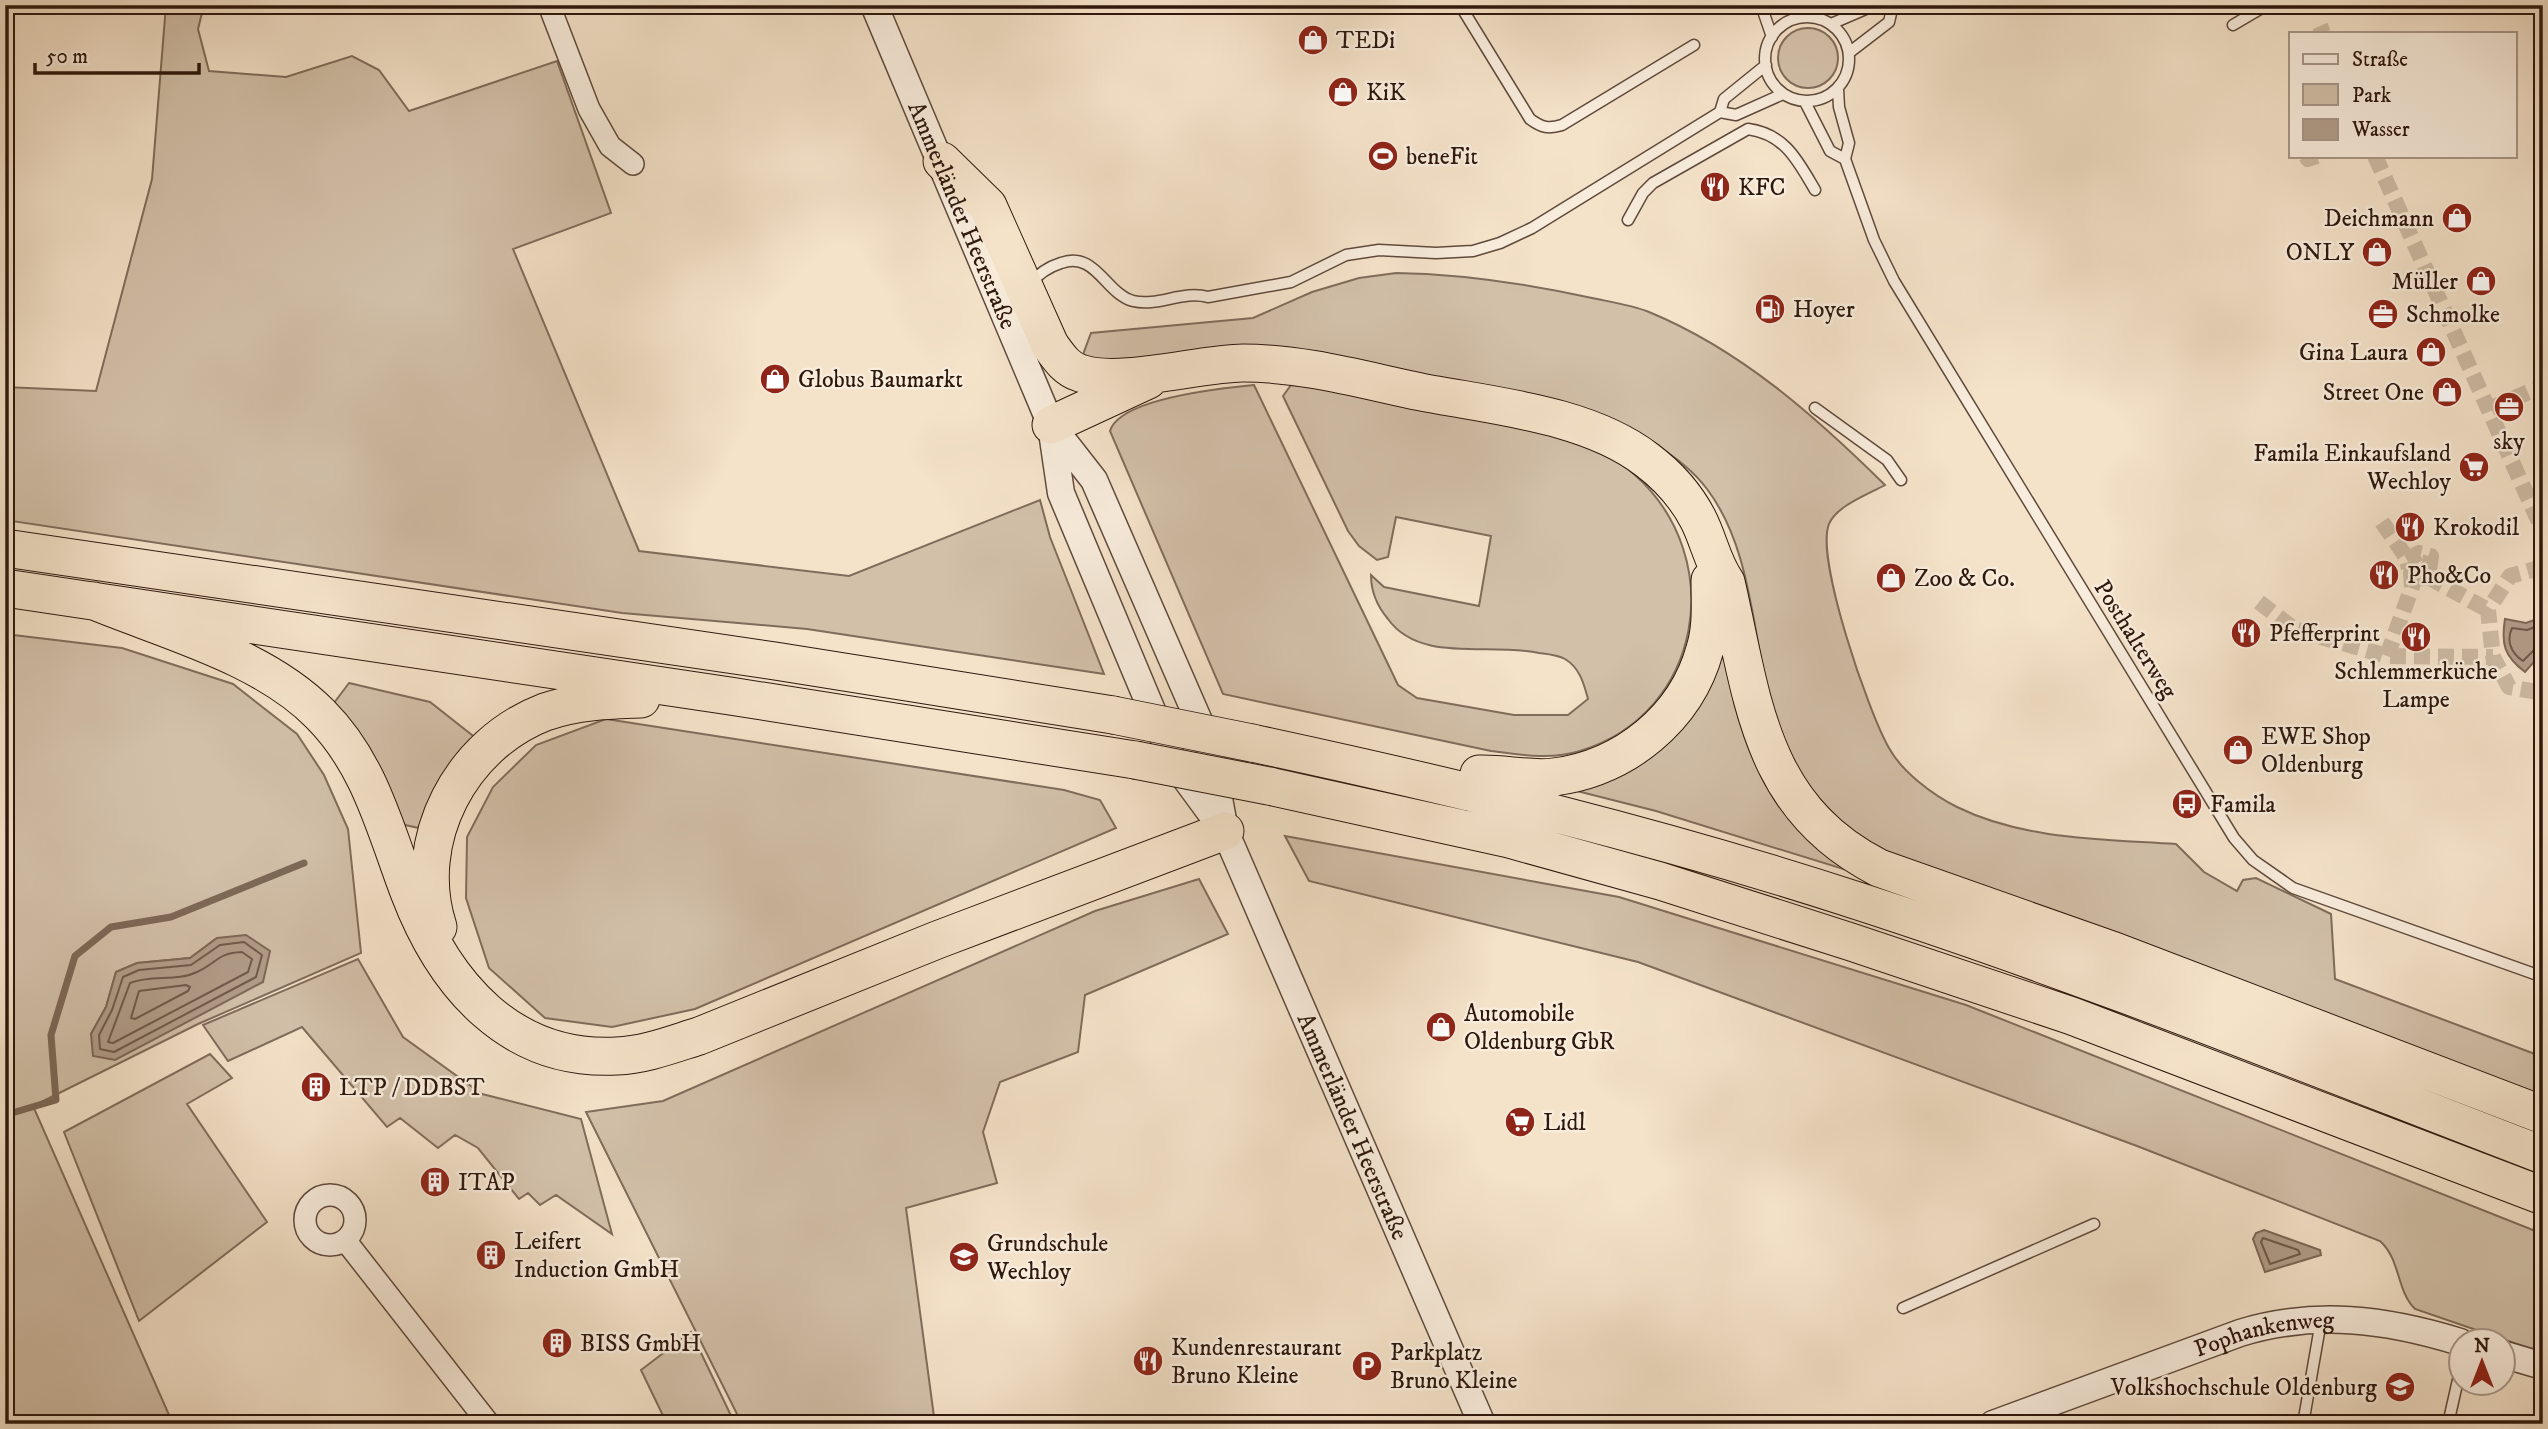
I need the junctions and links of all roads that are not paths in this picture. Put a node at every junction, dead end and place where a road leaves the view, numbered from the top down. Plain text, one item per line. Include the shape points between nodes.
1 (549, 5) edge
2 (874, 5) edge
3 (1460, 5) edge
4 (1761, 5) edge
5 (1792, 5) edge
6 (1875, 5) edge
7 (1893, 5) edge
8 (2267, 5) edge
9 (1802, 17) junction
10 (1831, 24) junction
11 (2233, 25) dead end
12 (1772, 37) junction
13 (1694, 45) dead end
14 (1850, 52) junction
15 (1766, 65) junction
16 (1838, 89) junction
17 (1783, 94) junction
18 (1805, 102) junction
19 (1720, 112) junction
20 (1845, 159) junction
21 (942, 161) junction
22 (633, 164) dead end
23 (1815, 190) dead end
24 (1629, 220) dead end
25 (1026, 289) junction
26 (1165, 373) junction
27 (1815, 408) dead end
28 (1051, 425) junction
29 (1901, 480) dead end
30 (5, 548) edge
31 (1714, 566) junction
32 (5, 588) edge
33 (94, 601) junction
34 (730, 696) junction
35 (1410, 776) junction
36 (1224, 831) junction
37 (2543, 977) edge
38 (461, 986) junction
39 (2543, 1115) edge
40 (2543, 1155) edge
41 (2543, 1196) edge
42 (2094, 1224) dead end
43 (345, 1240) dead end
44 (1903, 1308) dead end
45 (2322, 1318) junction
46 (2446, 1338) edge
47 (2516, 1358) edge
48 (2543, 1366) edge
49 (2454, 1398) edge
50 (489, 1424) edge
51 (1482, 1424) edge
52 (1993, 1424) edge
53 (2303, 1424) edge
54 (2448, 1424) edge

1 - 22 street via 589,109 610,146
2 - 21 street, Ammerländer Heerstraße
3 - 13 lane via 1530,119 1551,129
4 - 12 lane
5 - 9 lane
6 - 10 lane
7 - 14 lane via 1889,22
8 - 11 lane
9 - 10 lane
9 - 12 lane via 1780,27
10 - 14 lane
12 - 15 lane
14 - 16 lane, Posthalterweg via 1850,65
15 - 17 lane via 1771,81
15 - 19 lane via 1724,99
16 - 18 lane via 1828,97
16 - 20 lane, Posthalterweg via 1849,143
17 - 18 lane
17 - 19 lane via 1736,115
18 - 20 lane, Posthalterweg via 1830,151
19 - 25 lane via 1508,240 1473,251 1378,250 1346,255 1271,288 1141,302 1121,295 1081,261 1068,260 1042,271
20 - 37 lane, Posthalterweg via 1874,240 1902,297 2234,838 2253,860 2293,888
21 - 25 highway via 988,206
21 - 28 street, Ammerländer Heerstraße
23 - 24 lane via 1789,147 1748,130 1653,183
25 - 26 highway via 1050,345 1064,364 1081,374
26 - 28 highway
26 - 31 highway via 1242,363 1283,366 1590,429 1633,450 1677,489 1699,520
27 - 29 lane via 1887,460
28 - 36 street, Ammerländer Heerstraße via 1061,493 1174,764
28 - 36 street, Ammerländer Heerstraße via 1094,480 1209,744
30 - 35 highway, bridge via 1113,715
31 - 35 highway via 1709,582 1709,635 1701,664 1680,702 1645,740 1596,766 1557,776
31 - 39 highway via 1726,582 1756,721 1773,762 1806,813 1846,850 1879,868 2117,952
32 - 33 highway
33 - 34 highway
33 - 38 highway via 250,665 295,692 320,714 363,772 430,943
34 - 38 highway via 594,701 546,712 504,733 475,758 450,795 435,835 431,878 434,915
34 - 41 highway, bridge via 1135,760 1509,839 1660,881 2072,1016
35 - 40 highway via 1652,838 1859,901 2081,978
36 - 38 highway via 659,1049 618,1056 570,1055 525,1039 486,1013
36 - 51 street, Ammerländer Heerstraße
42 - 44 lane
43 - 50 street
45 - 46 street, Pophankenweg via 2386,1322
45 - 52 street, Pophankenweg via 2240,1333
45 - 53 lane
47 - 48 street
49 - 54 lane

